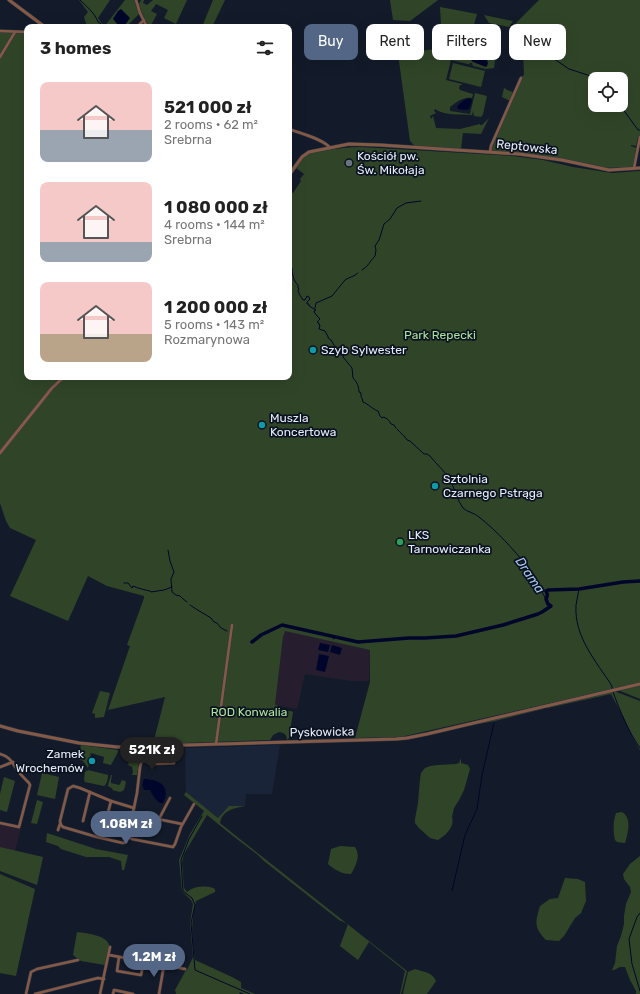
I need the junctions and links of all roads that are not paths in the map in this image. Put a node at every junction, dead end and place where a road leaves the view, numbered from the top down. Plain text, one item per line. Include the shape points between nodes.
1 (9, 0) edge
2 (136, 0) edge
3 (144, 20) junction
4 (41, 24) edge
5 (140, 24) edge
6 (146, 24) edge
7 (0, 31) edge
8 (15, 32) junction
9 (24, 32) edge
10 (0, 57) edge
11 (520, 78) dead end
12 (292, 130) edge
13 (640, 137) edge
14 (330, 148) junction
15 (639, 148) edge
16 (490, 152) junction
17 (634, 168) junction
18 (640, 168) edge
19 (292, 171) edge
20 (61, 380) edge
21 (0, 453) edge
22 (232, 625) dead end
23 (640, 684) edge
24 (0, 726) edge
25 (216, 744) junction
26 (146, 746) junction
27 (144, 752) junction
28 (0, 754) edge
29 (12, 762) junction
30 (174, 763) dead end
31 (0, 767) edge
32 (90, 792) junction
33 (170, 798) dead end
34 (110, 801) junction
35 (194, 804) dead end
36 (134, 808) junction
37 (133, 814) junction
38 (159, 819) junction
39 (60, 821) junction
40 (83, 821) dead end
41 (0, 823) edge
42 (182, 824) junction
43 (104, 828) dead end
44 (58, 830) dead end
45 (128, 836) junction
46 (110, 947) dead end
47 (109, 955) junction
48 (119, 957) junction
49 (78, 960) dead end
50 (144, 961) junction
51 (164, 965) junction
52 (185, 969) dead end
53 (104, 978) junction
54 (26, 994) edge
55 (35, 994) edge
56 (100, 994) edge
57 (113, 994) edge
58 (133, 994) edge
59 (159, 994) edge

1 - 4 street
2 - 3 street
3 - 5 street
3 - 6 street
7 - 8 street
8 - 9 street
8 - 10 street
11 - 16 street
12 - 14 street via 327,144
13 - 15 street
14 - 16 street, Reptowska via 350,144
14 - 19 street, Reptowska via 306,153
15 - 17 street
16 - 17 street, Reptowska via 537,156 609,170
17 - 18 street, Reptowska
20 - 21 street
22 - 25 street
23 - 25 street, Pyskowicka via 402,739
24 - 26 street, Pyskowicka via 90,744 117,747
25 - 26 street, Pyskowicka
26 - 27 street
27 - 30 street via 147,753 147,762 151,764
27 - 36 street
28 - 29 street via 6,755
29 - 31 street
29 - 41 street via 30,785 19,827
32 - 34 street
32 - 39 street via 75,786 69,788
32 - 40 street
33 - 38 street
34 - 36 street
34 - 43 street
35 - 42 street
36 - 37 street
37 - 38 street
37 - 45 street
38 - 42 street
39 - 44 street
39 - 45 street via 63,827 96,837 126,842
42 - 45 street via 172,847
46 - 47 street
47 - 48 street
47 - 53 street
48 - 50 street
48 - 50 street via 116,972 141,975
49 - 54 street via 31,972
50 - 51 street
51 - 52 street
51 - 59 street
53 - 55 street
53 - 56 street
57 - 58 street via 115,990

